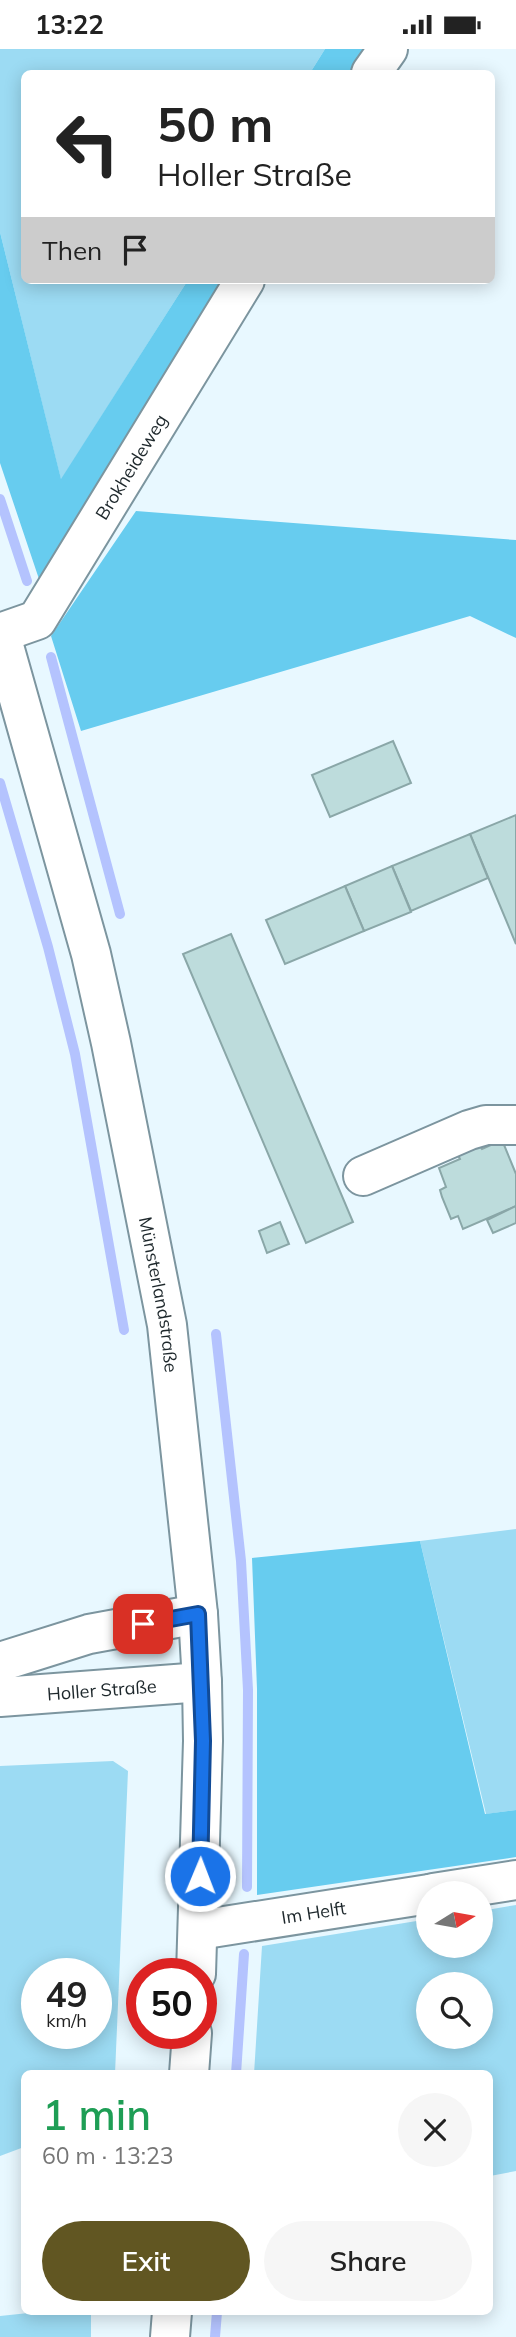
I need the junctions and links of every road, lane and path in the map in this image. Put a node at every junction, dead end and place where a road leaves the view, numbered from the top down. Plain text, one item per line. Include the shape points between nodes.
1 (388, 49) edge
2 (373, 70) edge
3 (243, 284) edge
4 (0, 633) edge
5 (516, 1125) edge
6 (363, 1176) dead end
7 (198, 1614) junction
8 (0, 1662) edge
9 (202, 1682) junction
10 (0, 1697) edge
11 (516, 1880) edge
12 (494, 1884) edge
13 (416, 1896) edge
14 (199, 1930) junction
15 (197, 1958) edge
16 (191, 2049) edge
17 (189, 2070) edge
18 (172, 2315) edge
19 (170, 2337) edge

1 - 2 main road
3 - 4 main road, Brokheideweg via 37,620
4 - 7 main road, Münsterlandstraße via 91,954 111,1043 167,1325
5 - 6 main road via 477,1128
7 - 8 main road via 89,1634
7 - 9 main road, Münsterlandstraße
9 - 10 main road, Holler Straße
9 - 14 main road, Münsterlandstraße
11 - 12 main road, Im Helft
13 - 14 main road, Im Helft
14 - 15 main road, Münsterlandstraße
16 - 17 main road
18 - 19 main road

